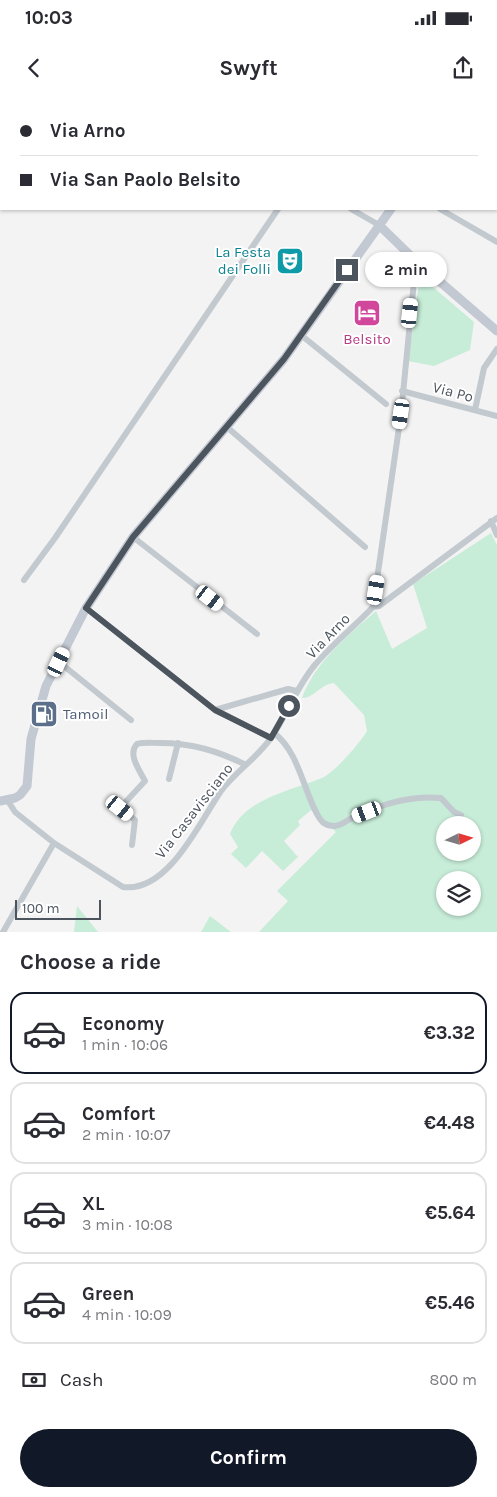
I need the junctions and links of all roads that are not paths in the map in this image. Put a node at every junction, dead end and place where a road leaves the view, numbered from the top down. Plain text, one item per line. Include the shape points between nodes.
1 (277, 210) edge
2 (353, 210) edge
3 (390, 210) edge
4 (442, 210) edge
5 (379, 225) junction
6 (497, 242) edge
7 (416, 261) junction
8 (497, 331) edge
9 (301, 335) junction
10 (497, 349) edge
11 (402, 391) junction
12 (386, 404) dead end
13 (475, 410) junction
14 (497, 416) edge
15 (226, 427) junction
16 (494, 520) edge
17 (497, 535) edge
18 (133, 537) junction
19 (365, 547) dead end
20 (24, 580) dead end
21 (373, 607) junction
22 (86, 608) junction
23 (256, 634) dead end
24 (59, 662) junction
25 (297, 691) junction
26 (215, 710) junction
27 (131, 720) dead end
28 (272, 736) junction
29 (178, 743) junction
30 (246, 765) junction
31 (169, 779) dead end
32 (4, 801) edge
33 (461, 815) dead end
34 (54, 843) junction
35 (132, 845) dead end
36 (3, 932) edge

1 - 20 street
2 - 5 street
3 - 5 main road
4 - 6 street
5 - 7 main road
5 - 9 main road
7 - 8 main road
7 - 11 street
9 - 12 street
9 - 15 main road
10 - 13 street via 484,368
11 - 13 street, Via Po
11 - 21 street
13 - 14 street, Via Po
15 - 18 main road
15 - 19 street
16 - 17 street
16 - 21 street, Via Arno via 379,606
18 - 22 main road
18 - 23 street
21 - 25 street, Via Arno via 314,666
22 - 24 main road
22 - 26 street
24 - 27 street
24 - 32 main road via 46,686 31,739 27,786 20,795
25 - 26 street via 288,689
25 - 28 street, Via Arno
26 - 28 street
28 - 30 street, Via Casavisciano
28 - 33 street via 287,746 316,813 328,826 341,825 383,805 410,798 441,798
29 - 30 street via 220,752
29 - 31 street
29 - 35 street via 140,743 134,746 134,758 145,781 120,808 135,820
30 - 34 street, Via Casavisciano via 222,791 181,852 148,884 123,887
32 - 34 street, Via Casavisciano
34 - 36 street

